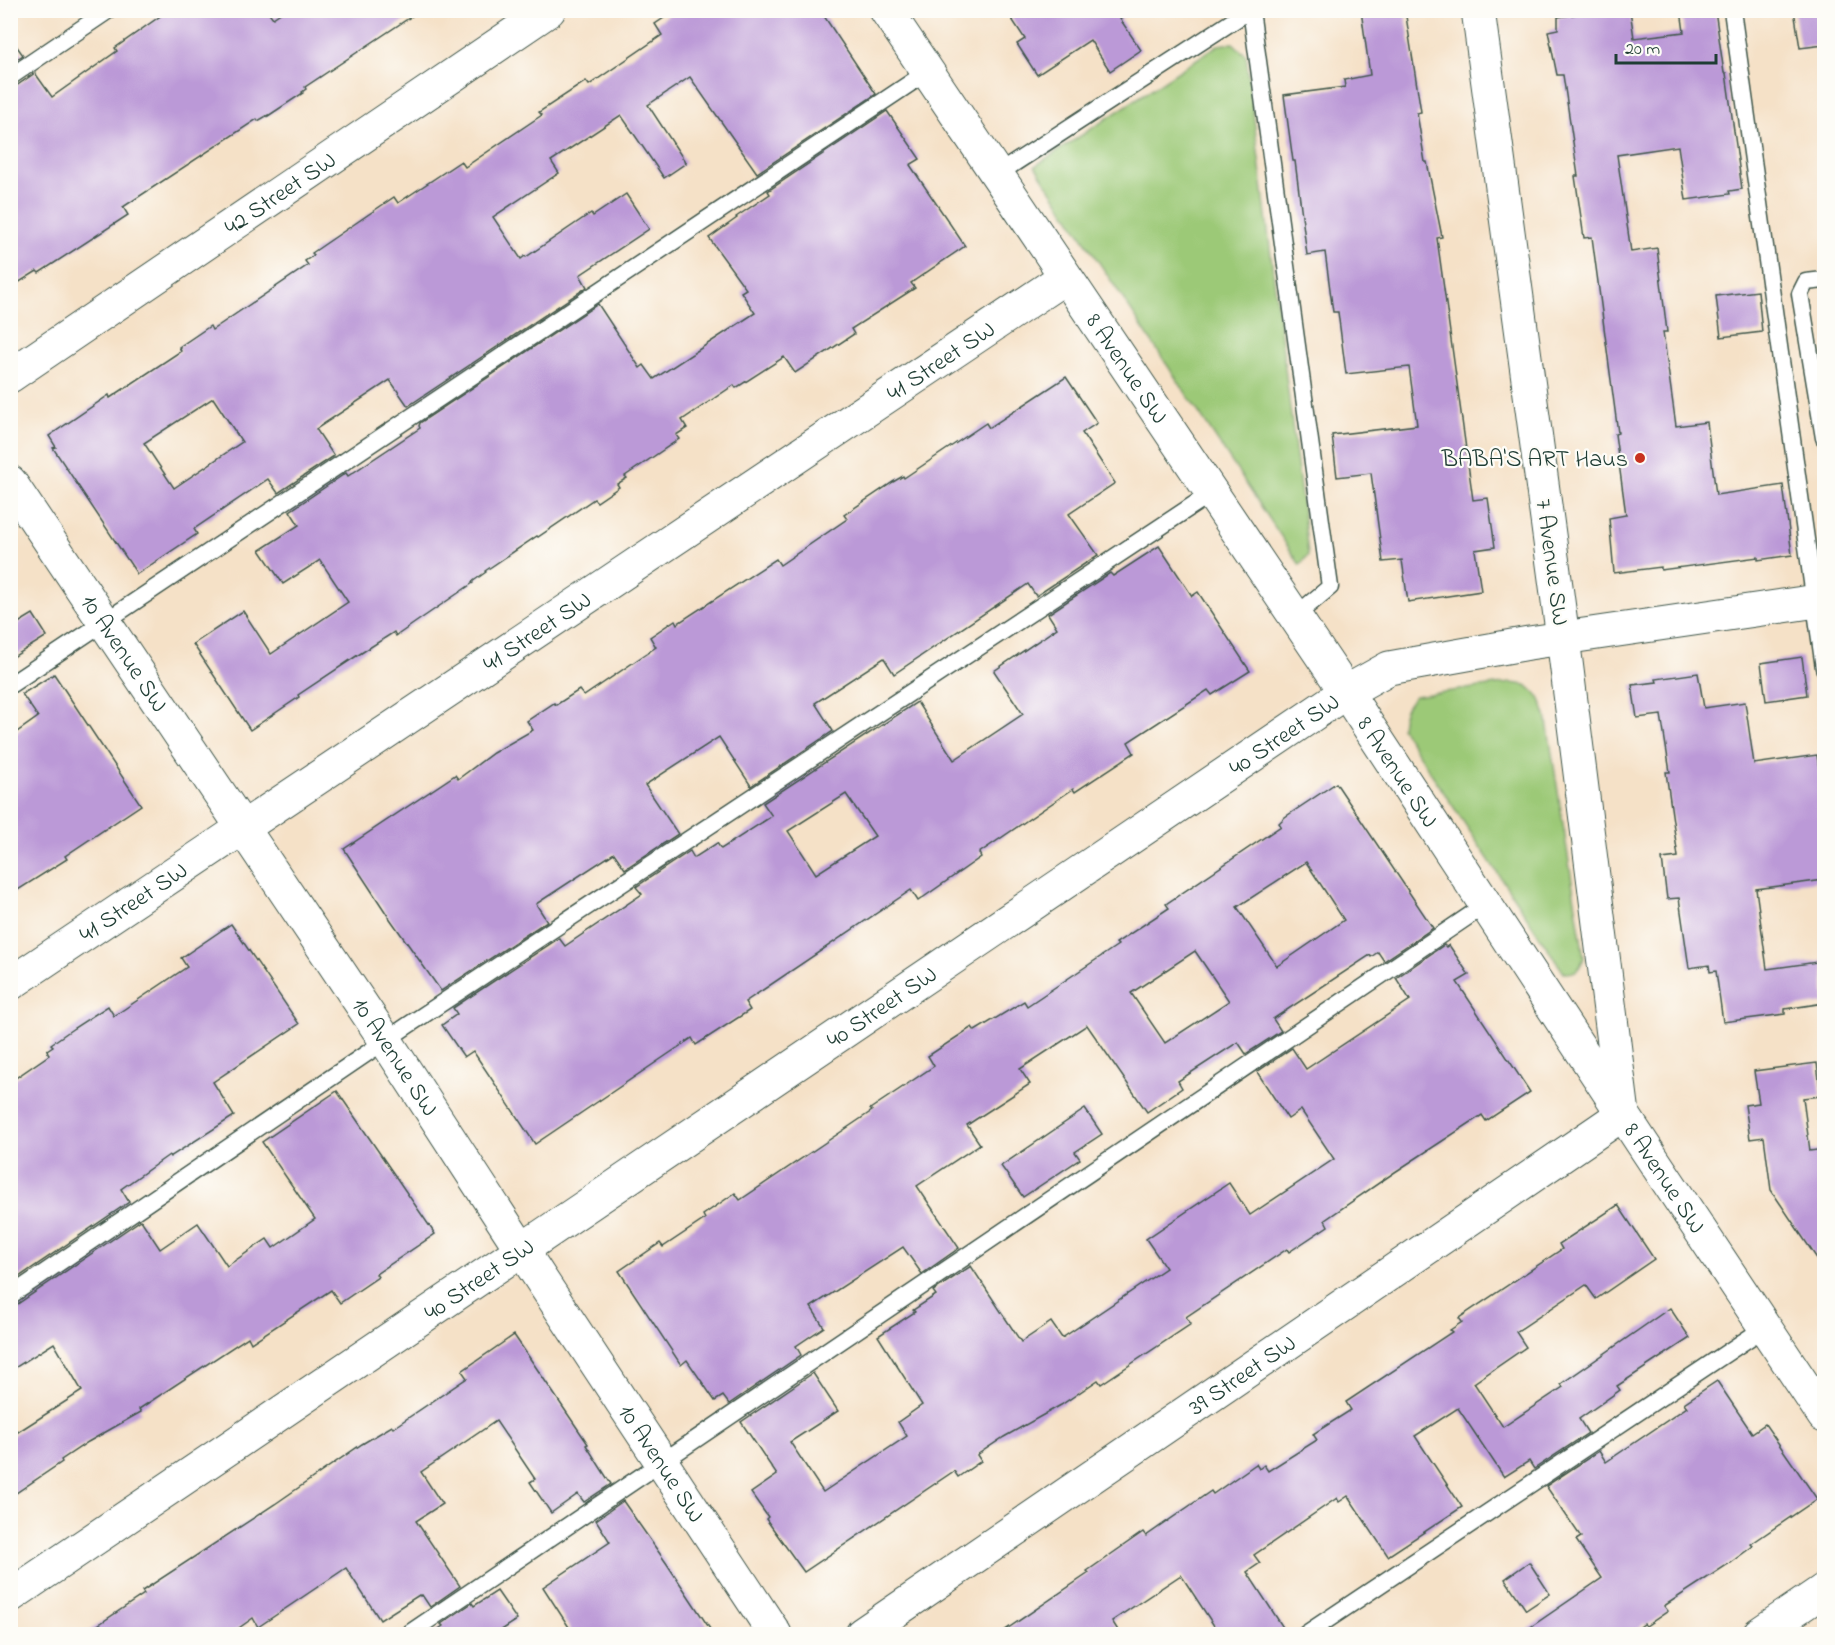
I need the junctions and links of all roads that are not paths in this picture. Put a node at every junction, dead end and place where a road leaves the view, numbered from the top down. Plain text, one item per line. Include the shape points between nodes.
1 (109, 10) edge
2 (549, 10) edge
3 (886, 10) edge
4 (1250, 10) edge
5 (1478, 10) edge
6 (1732, 10) edge
7 (927, 72) junction
8 (10, 77) edge
9 (996, 174) junction
10 (1065, 278) junction
11 (1824, 280) edge
12 (10, 376) edge
13 (1822, 410) edge
14 (1824, 438) edge
15 (10, 482) edge
16 (1210, 494) junction
17 (1820, 601) edge
18 (1294, 617) junction
19 (103, 622) junction
20 (1563, 638) junction
21 (1824, 668) edge
22 (10, 685) edge
23 (1346, 692) junction
24 (243, 827) junction
25 (1485, 905) junction
26 (10, 984) edge
27 (386, 1041) junction
28 (1623, 1114) junction
29 (522, 1250) junction
30 (10, 1296) edge
31 (1764, 1328) junction
32 (1824, 1416) edge
33 (662, 1462) junction
34 (1824, 1590) edge
35 (10, 1596) edge
36 (408, 1635) edge
37 (775, 1635) edge
38 (862, 1635) edge
39 (1306, 1635) edge
40 (1759, 1635) edge

1 - 8 lane
2 - 12 street, 42 Street SW
3 - 7 street, 8 Avenue SW
4 - 9 lane
4 - 18 lane via 1330,587
5 - 20 street, 7 Avenue SW
6 - 17 lane
7 - 9 street, 8 Avenue SW
7 - 19 lane
9 - 10 street, 8 Avenue SW
10 - 16 street, 8 Avenue SW
10 - 24 street, 41 Street SW
11 - 13 lane via 1806,282 1800,294
13 - 14 lane
15 - 19 street, 10 Avenue SW
16 - 18 street, 8 Avenue SW
16 - 27 lane
17 - 20 street, 40 Street SW
17 - 21 lane
18 - 23 street, 8 Avenue SW
19 - 22 lane
19 - 24 street, 10 Avenue SW
20 - 23 street, 40 Street SW via 1389,668
20 - 28 street, 7 Avenue SW
23 - 25 street, 8 Avenue SW
23 - 29 street, 40 Street SW
24 - 26 street, 41 Street SW
24 - 27 street, 10 Avenue SW
25 - 28 street, 8 Avenue SW
25 - 33 lane
27 - 29 street, 10 Avenue SW
27 - 30 lane
28 - 31 street, 8 Avenue SW
28 - 38 street, 39 Street SW
29 - 33 street, 10 Avenue SW
29 - 35 street, 40 Street SW
31 - 32 street, 8 Avenue SW
31 - 39 lane
33 - 36 lane
33 - 37 street, 10 Avenue SW
34 - 40 street

